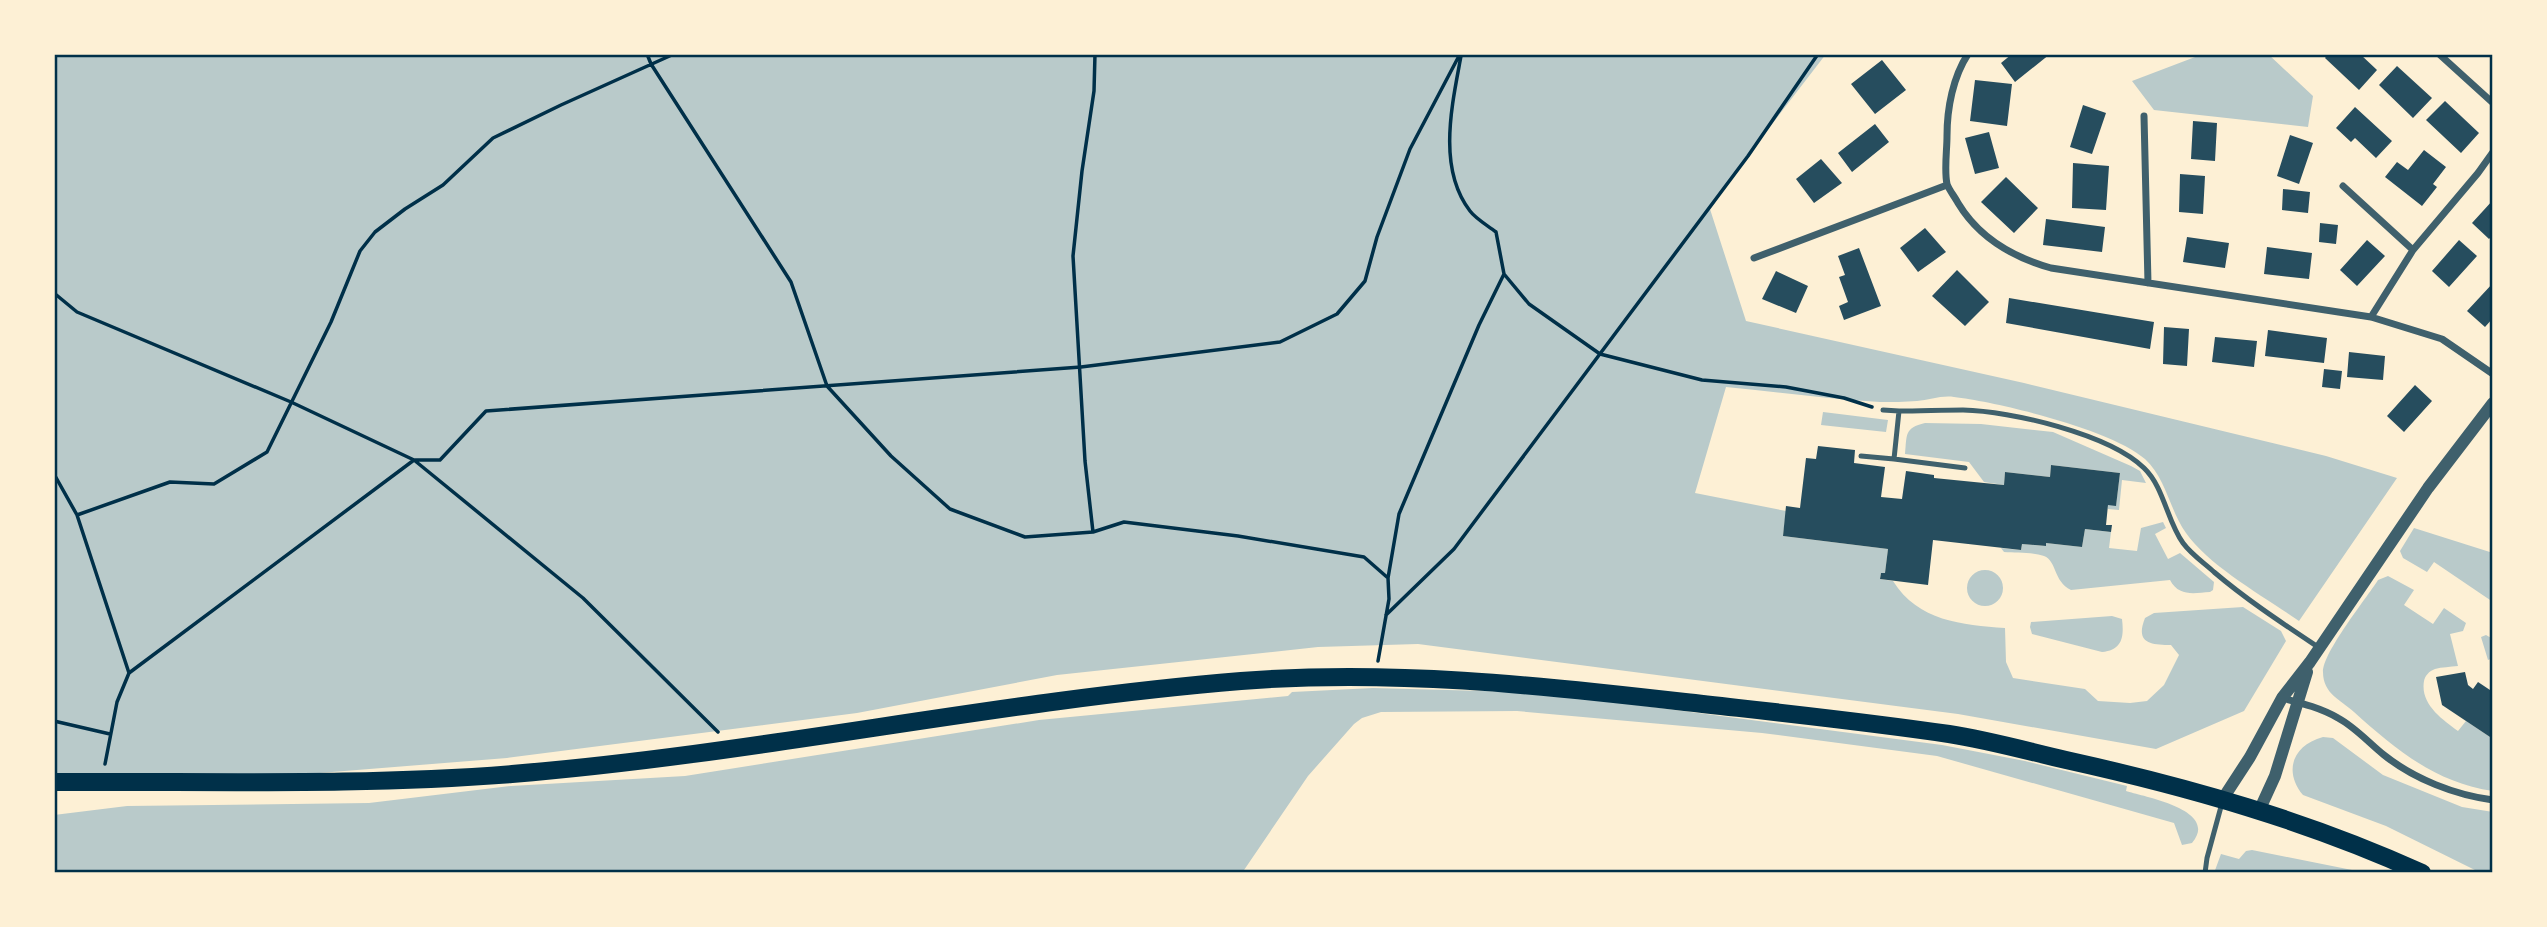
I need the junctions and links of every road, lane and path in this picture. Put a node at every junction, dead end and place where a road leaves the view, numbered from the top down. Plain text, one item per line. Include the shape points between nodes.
1 (648, 54) edge
2 (674, 54) edge
3 (1095, 54) edge
4 (1461, 54) edge
5 (1818, 54) edge
6 (1968, 54) edge
7 (2439, 54) edge
8 (651, 64) junction
9 (2493, 103) edge
10 (2144, 116) dead end
11 (2493, 152) edge
12 (1947, 185) junction
13 (2343, 186) dead end
14 (2413, 250) junction
15 (1754, 257) dead end
16 (1504, 274) junction
17 (2148, 283) junction
18 (54, 293) edge
19 (2371, 317) junction
20 (1600, 354) junction
21 (1081, 366) junction
22 (2493, 374) edge
23 (827, 386) junction
24 (291, 402) junction
25 (2493, 403) edge
26 (1883, 410) joint
27 (1899, 411) junction
28 (1861, 456) dead end
29 (1894, 459) junction
30 (414, 460) junction
31 (1965, 468) dead end
32 (54, 474) edge
33 (77, 515) junction
34 (1093, 532) junction
35 (1388, 578) junction
36 (1386, 615) junction
37 (2318, 647) junction
38 (2310, 662) junction
39 (129, 673) junction
40 (1375, 677) junction
41 (2282, 698) junction
42 (2297, 702) junction
43 (54, 721) edge
44 (111, 735) junction
45 (735, 750) junction
46 (103, 771) dead end
47 (54, 782) edge
48 (2222, 800) junction
49 (2493, 800) edge
50 (2259, 811) junction
51 (2205, 873) edge
52 (2422, 873) edge

1 - 8 path
2 - 8 path
3 - 21 path via 1073,256
4 - 16 path via 1448,126 1455,183 1470,212 1496,232
4 - 21 path via 1410,149 1365,281 1337,314 1280,342
5 - 20 path
6 - 12 street via 1957,71 1948,121
7 - 9 street
8 - 23 path via 791,282
8 - 24 path via 493,138 443,185 375,232 360,251
10 - 17 street
11 - 14 street
12 - 15 street
12 - 17 street via 1968,219 2006,251 2051,268
13 - 14 street
14 - 19 street
16 - 20 path via 1529,304
16 - 35 path via 1399,514
17 - 19 street
18 - 24 path via 77,312
19 - 22 street via 2442,339
20 - 26 path via 1702,380 1786,387
20 - 36 path via 1454,549
21 - 23 path
21 - 34 path
23 - 30 path via 486,411 440,460
23 - 34 path via 891,456 950,509 1026,537
24 - 30 path
24 - 33 path via 267,453 214,484 170,482
25 - 37 street
26 - 27 lane
27 - 29 lane
27 - 37 lane via 1966,410 2032,420 2124,454 2151,477 2186,547 2243,597
28 - 29 lane
29 - 31 lane
30 - 39 path
30 - 45 path via 583,598
32 - 33 path
33 - 39 path
34 - 35 path via 1124,522 1238,536 1364,557
35 - 36 path
36 - 40 path
37 - 38 street
38 - 41 street
38 - 42 street
39 - 44 path
40 - 45 highway via 1245,680 1064,700
40 - 48 highway via 1509,682 1954,735
41 - 42 street
41 - 48 street
42 - 49 street via 2341,719 2407,770 2463,794
42 - 50 street via 2275,776
43 - 44 path
44 - 46 path
45 - 47 highway via 512,774 357,782
48 - 50 highway
48 - 51 lane
50 - 52 highway via 2340,838

